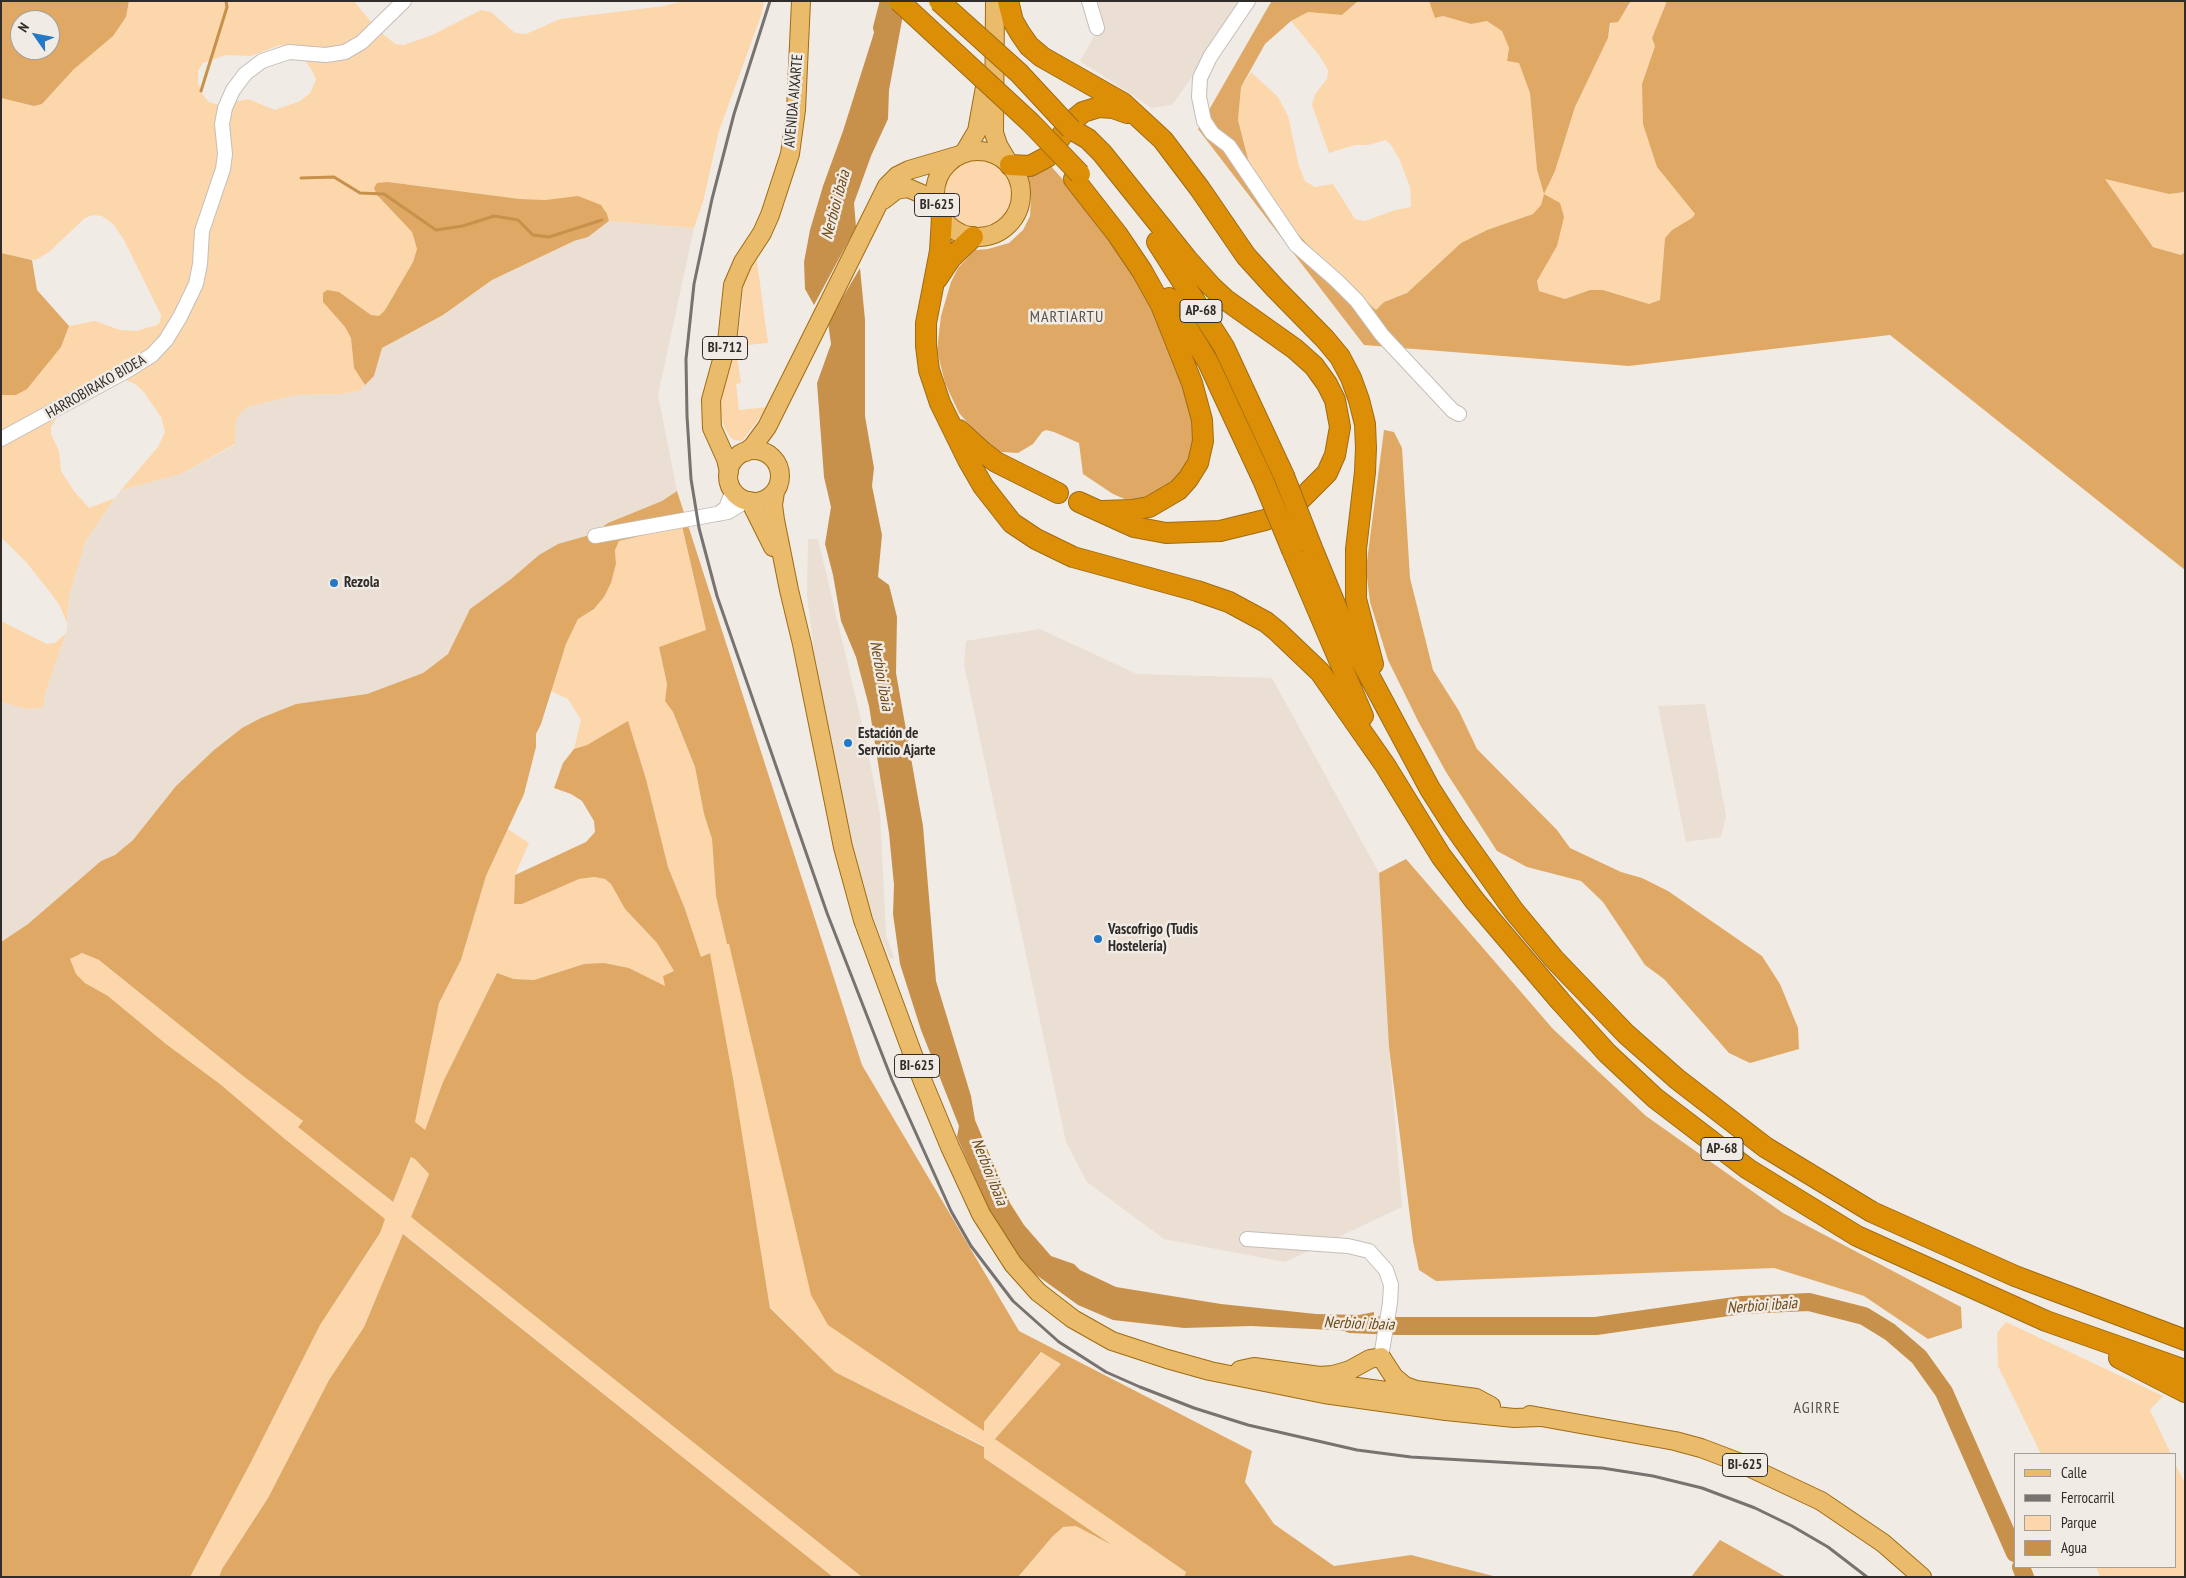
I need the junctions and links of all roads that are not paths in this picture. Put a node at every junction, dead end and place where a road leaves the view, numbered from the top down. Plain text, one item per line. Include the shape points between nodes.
1 (404, 1) edge
2 (801, 1) edge
3 (899, 1) edge
4 (939, 1) edge
5 (995, 1) edge
6 (1008, 1) edge
7 (1090, 1) edge
8 (1248, 1) edge
9 (1097, 28) dead end
10 (993, 37) junction
11 (1142, 120) junction
12 (962, 154) junction
13 (1099, 156) junction
14 (1009, 164) junction
15 (1077, 177) junction
16 (875, 210) junction
17 (940, 213) junction
18 (974, 237) junction
19 (933, 284) junction
20 (778, 402) junction
21 (1459, 414) dead end
22 (948, 419) junction
23 (1, 439) edge
24 (719, 445) junction
25 (744, 453) junction
26 (777, 463) junction
27 (729, 472) junction
28 (774, 492) junction
29 (1058, 493) dead end
30 (743, 497) junction
31 (595, 536) dead end
32 (788, 590) junction
33 (1384, 704) junction
34 (1385, 765) junction
35 (1247, 1239) dead end
36 (2046, 1321) junction
37 (2179, 1336) edge
38 (1384, 1362) junction
39 (1364, 1363) junction
40 (1199, 1366) junction
41 (1240, 1370) junction
42 (2185, 1370) edge
43 (1281, 1386) junction
44 (1372, 1390) junction
45 (2185, 1392) edge
46 (1491, 1406) junction
47 (1443, 1411) junction
48 (1540, 1417) junction
49 (1922, 1577) edge

1 - 23 street, HARROBIRAKO BIDEA via 362,42 345,52 326,55 288,52 262,61 239,81 225,108 223,169 202,231 196,284 166,340 152,355 128,370
2 - 24 main road, AVENIDA AIXARTE / BI-712 via 791,148 770,215 733,285 726,342 711,400 712,428
3 - 15 highway, bridge via 1031,123 1039,138
4 - 13 highway, AP-68, bridge via 1019,74
5 - 10 main road, BI-625
6 - 11 highway via 1020,33 1042,58 1123,102
7 - 9 street
8 - 21 street via 1210,57 1200,78 1199,97 1204,120 1212,134 1230,146 1296,245 1350,294 1382,335
10 - 12 main road, BI-625 via 980,122 973,141
10 - 14 main road, BI-625 via 994,133
11 - 14 highway via 1120,110 1093,108 1071,122 1055,147 1037,164
11 - 33 highway via 1176,157 1246,256 1325,339 1351,378 1363,416 1366,448 1356,549 1356,599
12 - 14 main road, BI-625 via 987,152
12 - 16 main road, BI-625 via 897,176 887,186
12 - 17 main road, BI-625 via 939,177 936,198
13 - 15 highway via 1211,286 1295,349 1328,384 1336,400 1340,427 1335,455 1326,473 1284,512 1220,531 1166,533 1134,527 1082,504 1102,511 1132,510 1149,507 1166,498 1188,480 1198,463 1202,420 1192,382 1161,306 1142,271
13 - 33 highway, AP-68, bridge via 1224,347 1284,476 1349,638
14 - 18 main road, BI-625 via 1021,188 1017,214 999,232
15 - 34 highway, AP-68, bridge via 1150,267 1208,362 1264,482 1332,648
16 - 17 main road, BI-625 via 890,193 908,188 922,194
16 - 20 main road, BI-625
17 - 18 main road, BI-625 via 956,231
17 - 19 highway via 940,251
18 - 19 highway via 951,258
19 - 22 highway via 926,323 926,346 934,388
20 - 25 main road, BI-625 via 767,427
20 - 26 main road, BI-625 via 772,430
22 - 29 highway via 996,462
22 - 34 highway via 983,486 1012,523 1073,557 1197,591 1229,602 1266,622 1320,672
24 - 25 main road via 732,453
24 - 27 main road
25 - 26 main road via 764,452
25 - 27 main road via 733,462
26 - 28 main road via 780,478
27 - 30 main road via 730,484
28 - 30 main road via 762,501
28 - 32 main road, BI-625 via 775,520
30 - 31 street via 717,514
30 - 32 main road, BI-625 via 768,537
32 - 40 main road, BI-625 via 843,847 863,920 922,1082 982,1214 999,1245 1023,1277 1073,1319 1132,1348
33 - 37 highway, AP-68 via 1430,789 1514,911 1578,985 1677,1079 1765,1147 1872,1212 2015,1276
34 - 36 highway, AP-68 via 1436,848 1475,901 1607,1053 1655,1098 1748,1169 1857,1236
35 - 38 street via 1369,1251 1386,1270 1391,1285
36 - 42 highway, AP-68
36 - 45 highway
38 - 39 main road via 1370,1359
38 - 44 main road via 1386,1379
38 - 46 main road via 1405,1386 1476,1398
39 - 41 main road via 1333,1375 1320,1376 1254,1367
39 - 44 main road via 1360,1373
40 - 41 main road
40 - 43 main road, BI-625
41 - 44 main road
43 - 44 main road via 1298,1385 1355,1393
43 - 47 main road, BI-625
44 - 46 main road
44 - 47 main road via 1393,1400 1433,1405
46 - 48 main road
47 - 48 main road, BI-625 via 1514,1418
48 - 49 main road, BI-625 via 1675,1441 1738,1462 1821,1501 1883,1543

